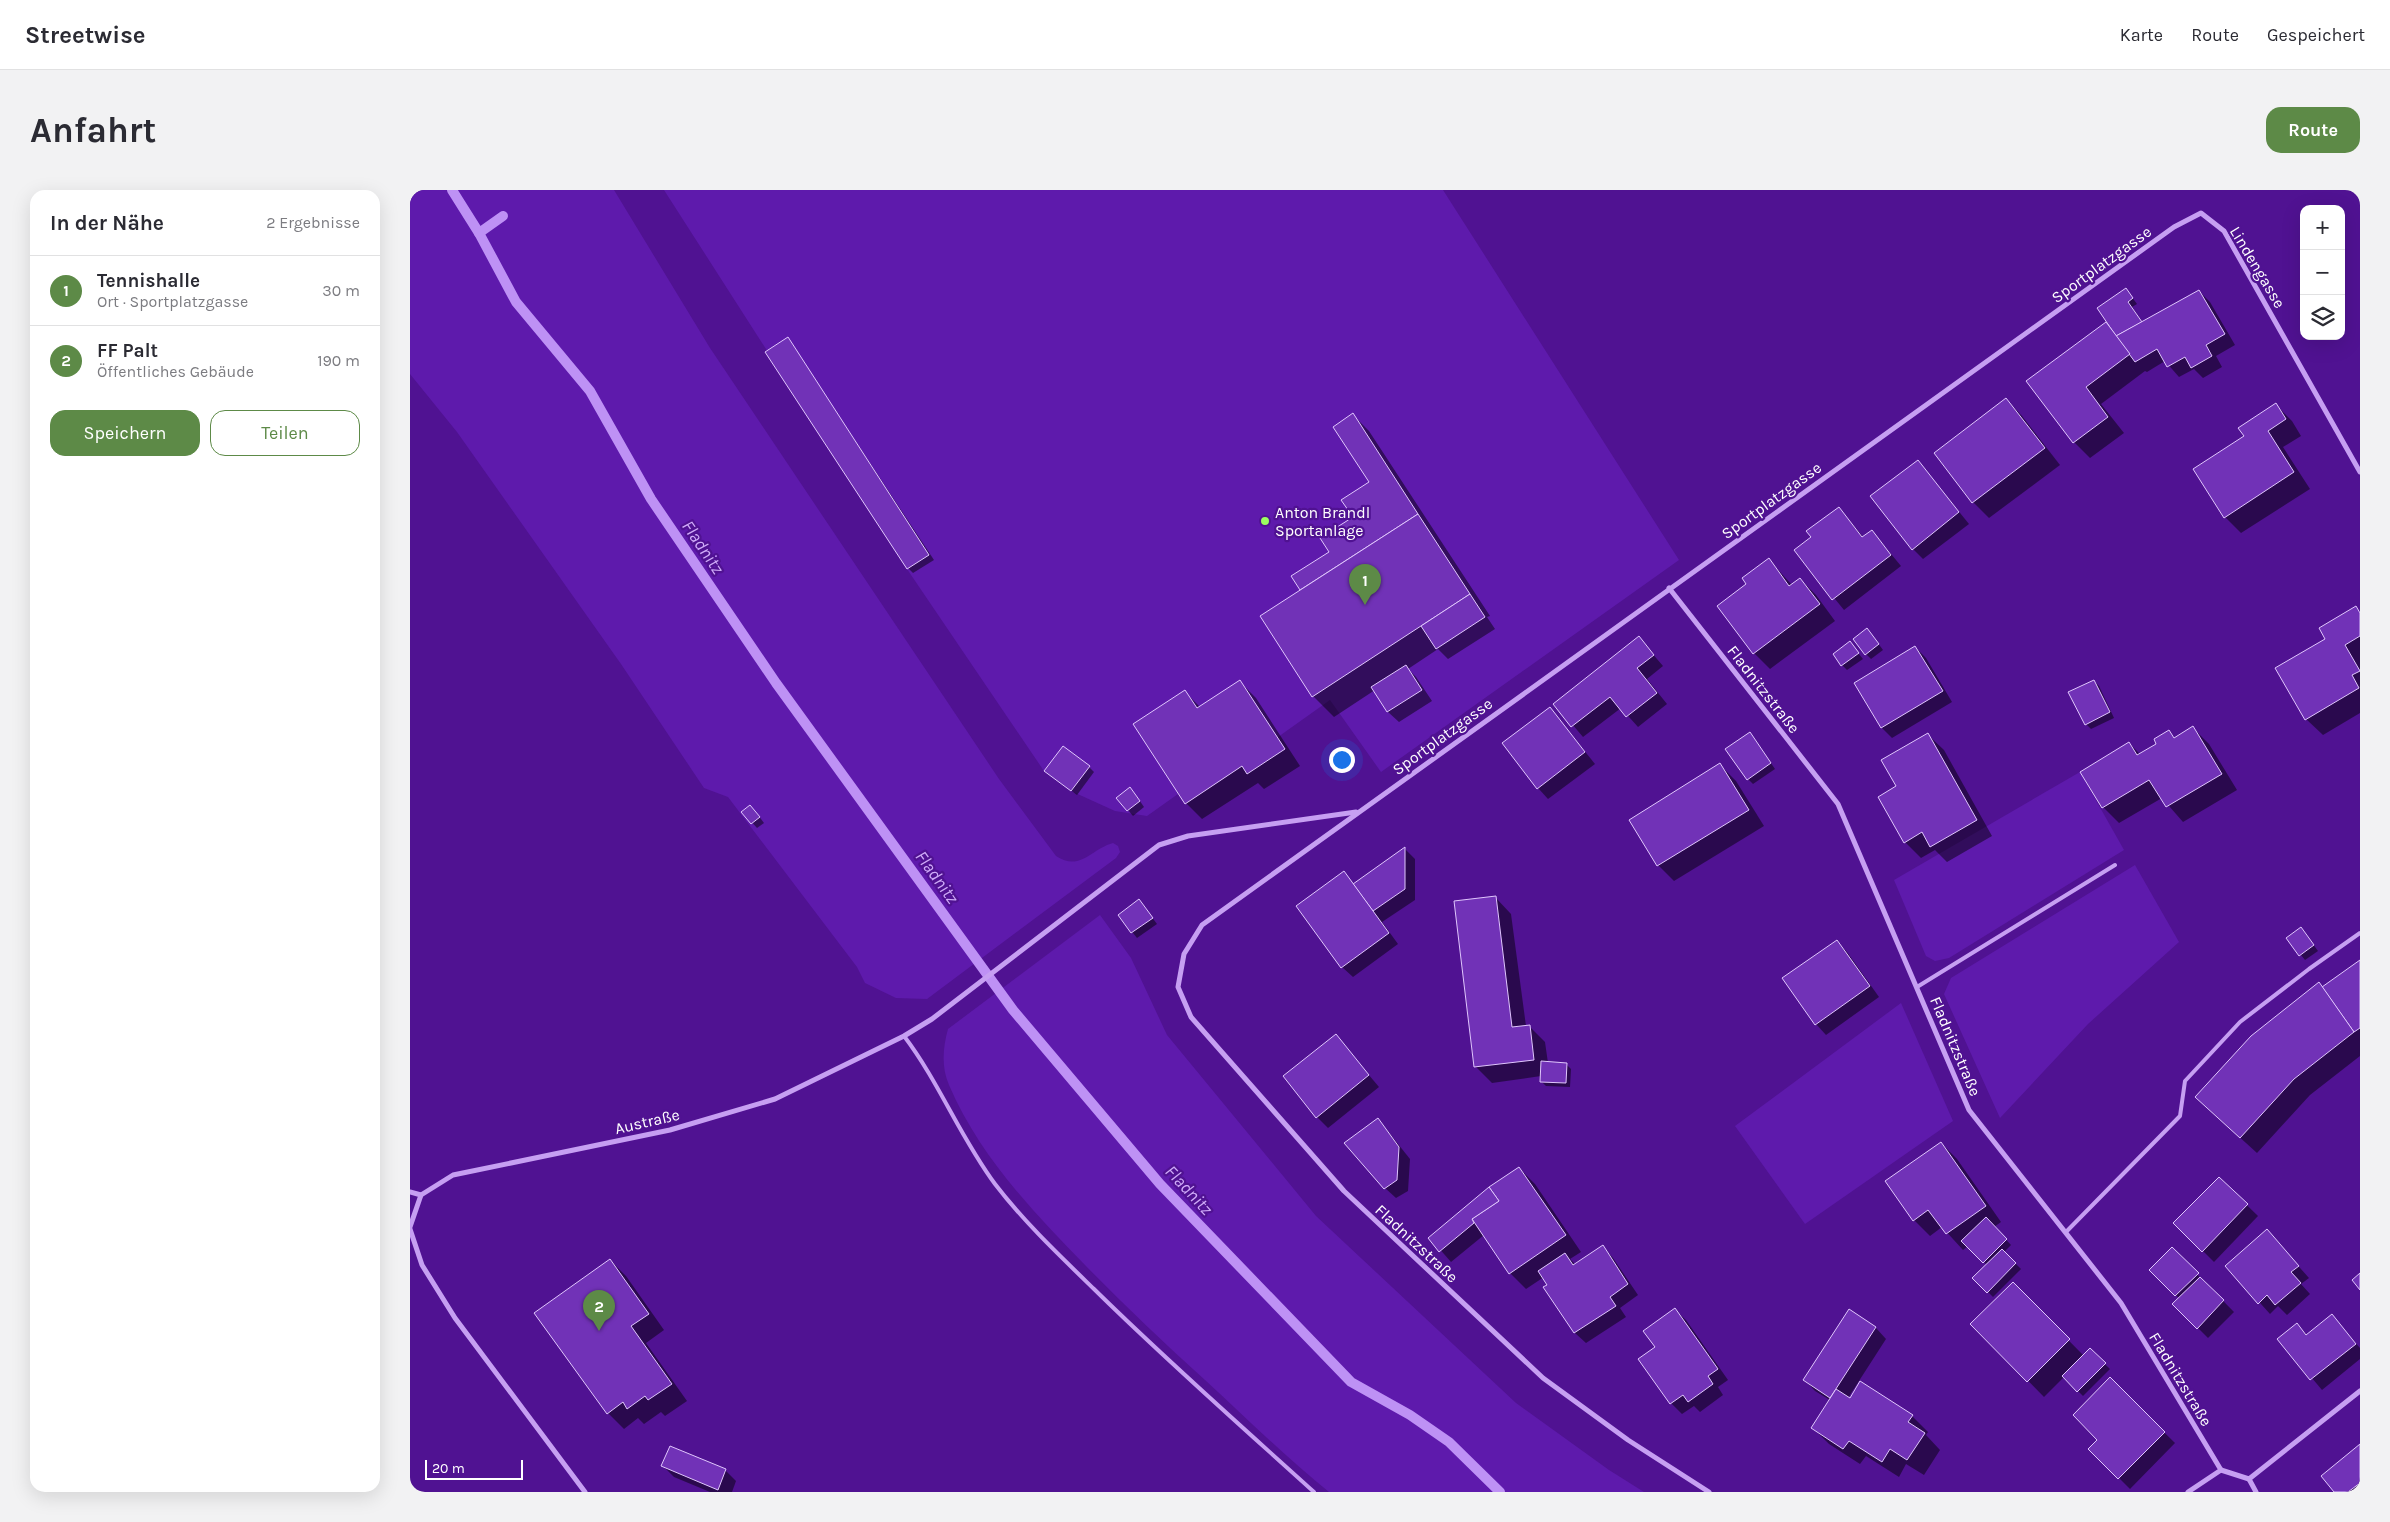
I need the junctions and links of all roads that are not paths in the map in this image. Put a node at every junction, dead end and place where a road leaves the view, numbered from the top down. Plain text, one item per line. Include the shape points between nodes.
1 (2201, 213) joint
2 (2360, 472) edge
3 (1669, 588) junction
4 (1359, 812) junction
5 (2115, 865) dead end
6 (1059, 924) joint
7 (2360, 933) edge
8 (1184, 954) joint
9 (1917, 987) junction
10 (904, 1036) junction
11 (410, 1192) edge
12 (421, 1195) junction
13 (410, 1228) edge
14 (2066, 1232) junction
15 (2360, 1391) edge
16 (2221, 1470) junction
17 (2249, 1479) junction
18 (586, 1492) edge
19 (1314, 1492) edge
20 (1709, 1492) edge
21 (2188, 1492) edge
22 (2256, 1492) edge

1 - 2 street, Lindengasse via 2224,230
1 - 3 street, Sportplatzgasse via 2174,227
3 - 4 street, Sportplatzgasse
3 - 9 street, Fladnitzstraße via 1838,804
4 - 6 street, Sportplatzgasse via 1188,836 1159,846
4 - 8 street, Sportplatzgasse via 1202,925
5 - 9 lane
6 - 10 street, Austraße via 932,1019
7 - 14 lane via 2240,1022 2185,1081 2180,1116
8 - 20 street, Fladnitzstraße via 1178,987 1191,1017 1344,1191 1542,1378 1628,1440
9 - 14 street, Fladnitzstraße via 1969,1110
10 - 12 street, Austraße via 775,1099 670,1130 453,1175
10 - 19 lane via 922,1059 965,1141 996,1185 1054,1250 1133,1328
11 - 12 street
12 - 13 street
13 - 18 street via 422,1265 454,1318
14 - 16 street, Fladnitzstraße via 2121,1303
15 - 17 street
16 - 17 street
16 - 21 street
17 - 22 street

